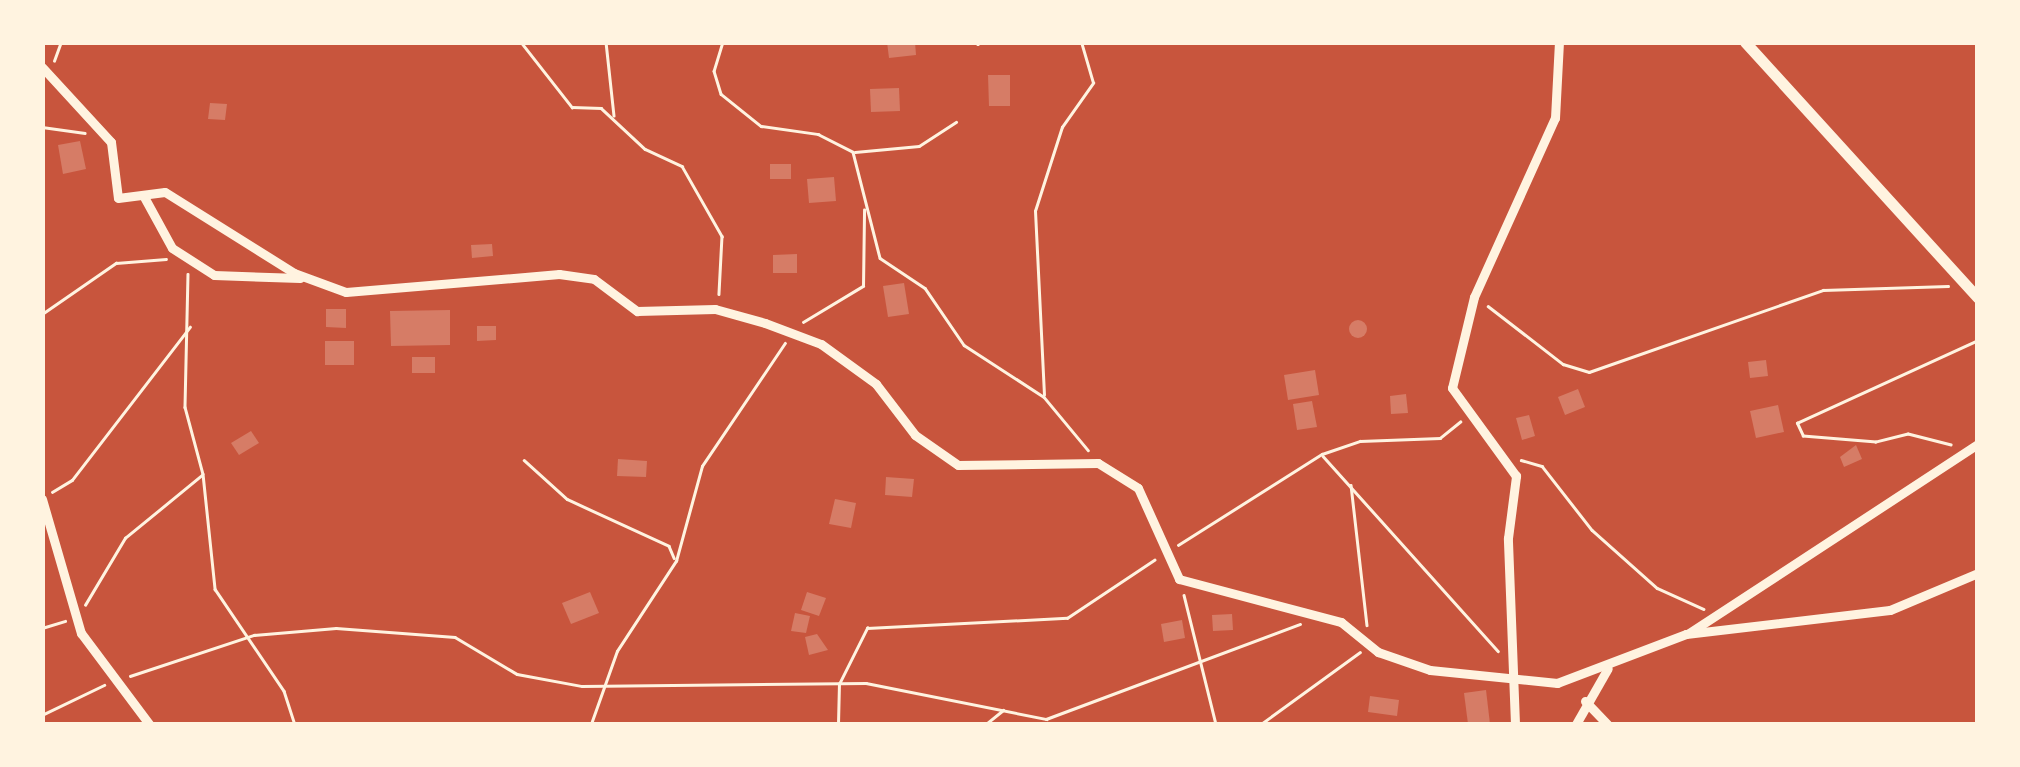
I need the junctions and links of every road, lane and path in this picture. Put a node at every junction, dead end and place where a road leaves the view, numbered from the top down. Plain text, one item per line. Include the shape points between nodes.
1 (61, 42) edge
2 (522, 42) edge
3 (606, 42) edge
4 (723, 42) edge
5 (1081, 42) edge
6 (1558, 42) edge
7 (1745, 42) edge
8 (46, 69) edge
9 (614, 118) junction
10 (956, 122) dead end
11 (42, 126) edge
12 (105, 134) junction
13 (853, 152) junction
14 (143, 195) junction
15 (865, 206) junction
16 (188, 258) junction
17 (308, 278) junction
18 (1964, 283) junction
19 (1474, 297) junction
20 (1978, 298) edge
21 (715, 309) junction
22 (42, 314) edge
23 (190, 326) junction
24 (792, 334) junction
25 (1978, 340) edge
26 (1044, 397) junction
27 (1470, 414) junction
28 (1977, 444) edge
29 (1322, 454) junction
30 (1502, 455) junction
31 (524, 460) dead end
32 (1098, 463) junction
33 (204, 474) junction
34 (42, 498) edge
35 (1166, 552) junction
36 (676, 561) junction
37 (1978, 573) edge
38 (1179, 579) junction
39 (1720, 615) junction
40 (76, 618) junction
41 (1319, 618) junction
42 (42, 628) edge
43 (1686, 634) junction
44 (243, 640) junction
45 (1202, 659) junction
46 (1509, 663) junction
47 (1608, 668) junction
48 (1509, 678) junction
49 (114, 680) junction
50 (608, 682) junction
51 (839, 684) junction
52 (1584, 701) junction
53 (1003, 710) junction
54 (42, 715) edge
55 (1046, 719) junction
56 (149, 724) edge
57 (295, 724) edge
58 (591, 724) edge
59 (838, 724) edge
60 (986, 724) edge
61 (1050, 724) edge
62 (1216, 724) edge
63 (1514, 724) edge
64 (1576, 724) edge
65 (1607, 724) edge

1 - 8 path
2 - 9 path via 572,108
3 - 9 path
4 - 13 path via 714,71 737,110
5 - 26 path via 1093,83 1062,127 1035,211
6 - 19 street via 1555,118
7 - 18 main road
8 - 12 street
9 - 21 path via 645,149 682,166 722,236
10 - 13 path via 919,146
11 - 12 path
12 - 14 street via 118,198
13 - 15 path
14 - 16 street
14 - 17 street via 165,192
15 - 24 path via 863,286
15 - 26 path via 880,258 925,288 964,345
16 - 17 street via 214,275
16 - 22 path via 116,263
16 - 23 path
17 - 21 street via 346,292 559,274 594,279 637,311
18 - 19 path via 1908,293 1823,290 1589,372 1563,364
18 - 20 main road
19 - 27 street via 1452,388
21 - 24 street
23 - 33 path via 185,407
23 - 34 path via 72,480
24 - 32 street via 876,384 915,435 958,465
24 - 36 path via 702,466
25 - 28 path via 1797,424 1804,436 1876,442 1908,434
26 - 32 path
27 - 29 path via 1440,438 1360,441
27 - 30 street
28 - 39 street
29 - 35 path
29 - 46 path
30 - 39 path via 1542,466 1592,530 1657,588
30 - 46 street via 1516,476
31 - 36 path via 567,499 669,546
32 - 35 street via 1138,488
33 - 40 path via 125,538
33 - 44 path via 214,589
34 - 40 street
35 - 38 street
35 - 51 path via 1066,618 867,628
36 - 50 path via 636,616
37 - 43 street via 1890,610
38 - 41 street
38 - 45 path
39 - 43 street
40 - 42 path
40 - 49 street
41 - 45 path
41 - 48 street via 1430,670
43 - 47 street
44 - 49 path
44 - 50 path via 336,628 454,636 518,674
44 - 57 path via 284,691
45 - 55 path
45 - 62 path
46 - 48 street
47 - 48 street via 1557,683
47 - 52 street
48 - 63 street
49 - 54 path
49 - 56 street
50 - 51 path
50 - 58 path
51 - 53 path
51 - 59 path
52 - 64 street
52 - 65 street
53 - 55 path
53 - 60 path
55 - 61 path

